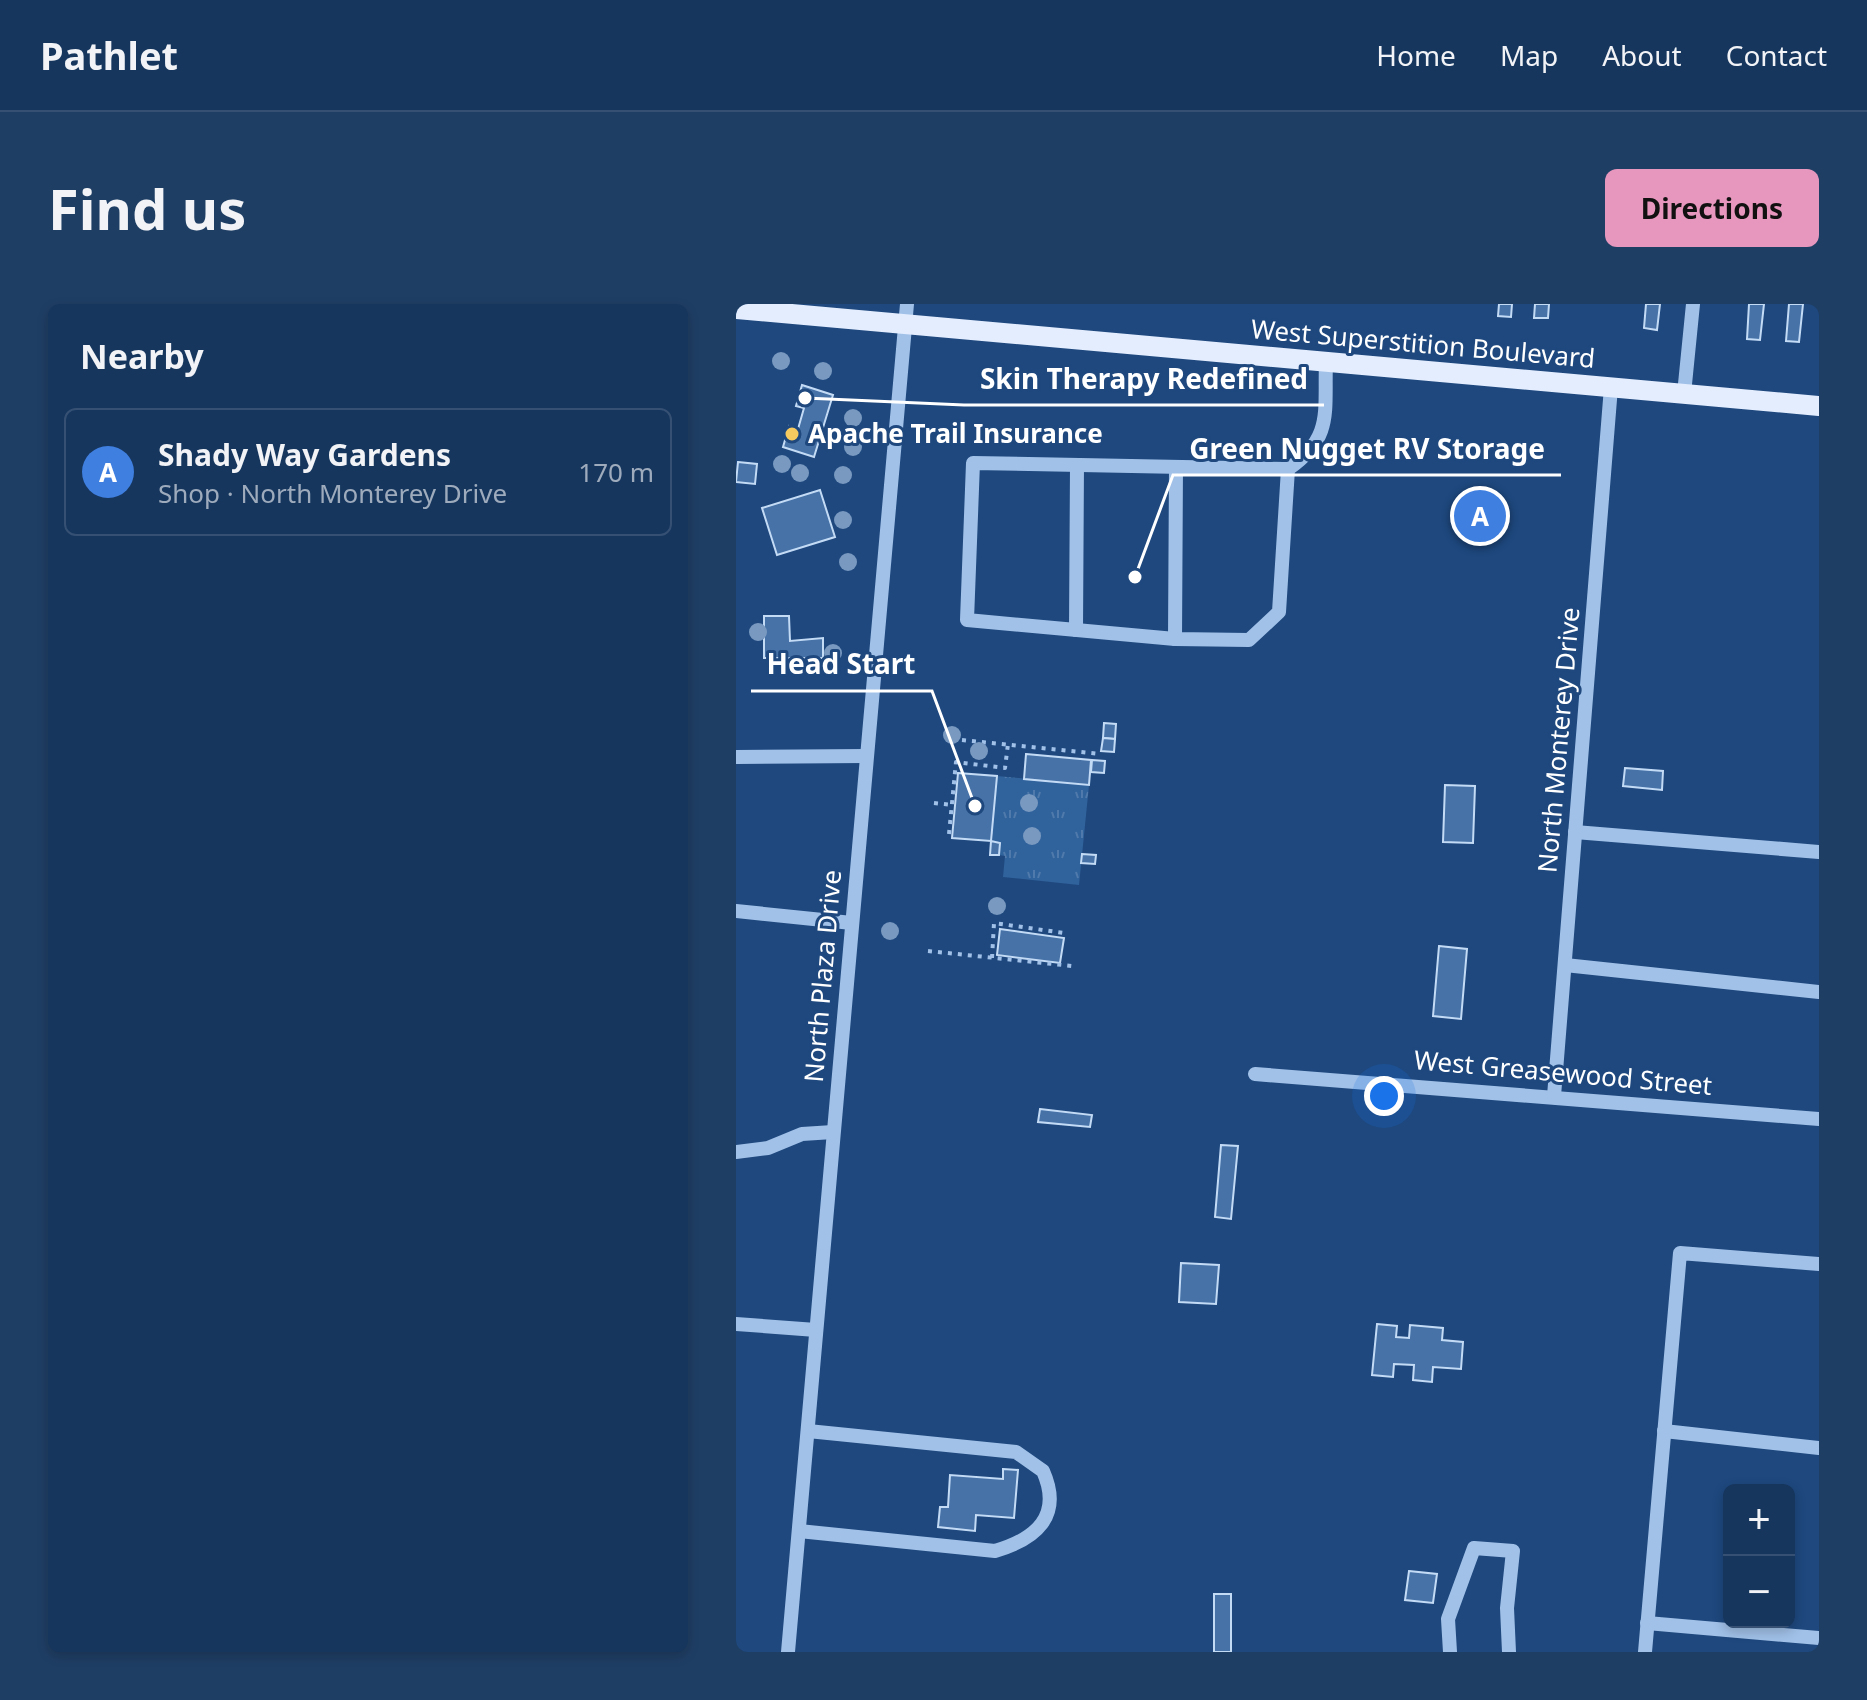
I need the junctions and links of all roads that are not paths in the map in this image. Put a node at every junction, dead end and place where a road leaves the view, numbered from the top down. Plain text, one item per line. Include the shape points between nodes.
1 (1693, 304) edge
2 (736, 309) edge
3 (906, 314) edge
4 (1326, 361) junction
5 (1611, 387) junction
6 (1684, 394) junction
7 (1819, 406) edge
8 (1077, 465) junction
9 (1176, 467) junction
10 (1288, 469) junction
11 (1076, 630) junction
12 (1175, 639) junction
13 (866, 756) junction
14 (736, 757) edge
15 (1575, 832) junction
16 (1819, 852) edge
17 (736, 911) edge
18 (852, 923) junction
19 (1565, 965) junction
20 (1819, 992) edge
21 (1255, 1074) dead end
22 (1554, 1096) junction
23 (1819, 1119) edge
24 (833, 1132) junction
25 (736, 1152) edge
26 (1819, 1264) edge
27 (736, 1324) edge
28 (816, 1330) junction
29 (808, 1431) junction
30 (1664, 1431) junction
31 (1819, 1448) edge
32 (799, 1531) junction
33 (1647, 1623) junction
34 (1819, 1638) edge
35 (788, 1652) edge
36 (1450, 1652) edge
37 (1509, 1652) edge
38 (1645, 1652) edge

1 - 6 street
2 - 3 main road, West Superstition Boulevard
3 - 4 main road, West Superstition Boulevard
3 - 13 street, North Plaza Drive
4 - 5 main road, West Superstition Boulevard
4 - 10 street via 1323,434 1309,455
5 - 6 main road, West Superstition Boulevard
5 - 15 street, North Monterey Drive
6 - 7 main road, West Superstition Boulevard
8 - 9 street
8 - 11 street
8 - 11 street via 973,463 967,620
9 - 10 street
9 - 12 street
10 - 12 street via 1279,612 1249,640
11 - 12 street
13 - 14 street
13 - 18 street, North Plaza Drive
15 - 16 street
15 - 19 street, North Monterey Drive
17 - 18 street
18 - 24 street, North Plaza Drive
19 - 20 street
19 - 22 street, North Monterey Drive
21 - 22 street, West Greasewood Street
22 - 23 street, West Greasewood Street
24 - 25 street via 802,1134 768,1148
24 - 28 street, North Plaza Drive
26 - 30 street via 1680,1253
27 - 28 street
28 - 29 street, North Plaza Drive
29 - 32 street, North Plaza Drive
29 - 32 street via 1016,1452 1043,1471 1051,1502 1036,1532 1021,1544 995,1551
30 - 31 street
30 - 33 street
32 - 35 street, North Plaza Drive
33 - 34 street
33 - 38 street
36 - 37 street via 1448,1619 1474,1548 1513,1551

